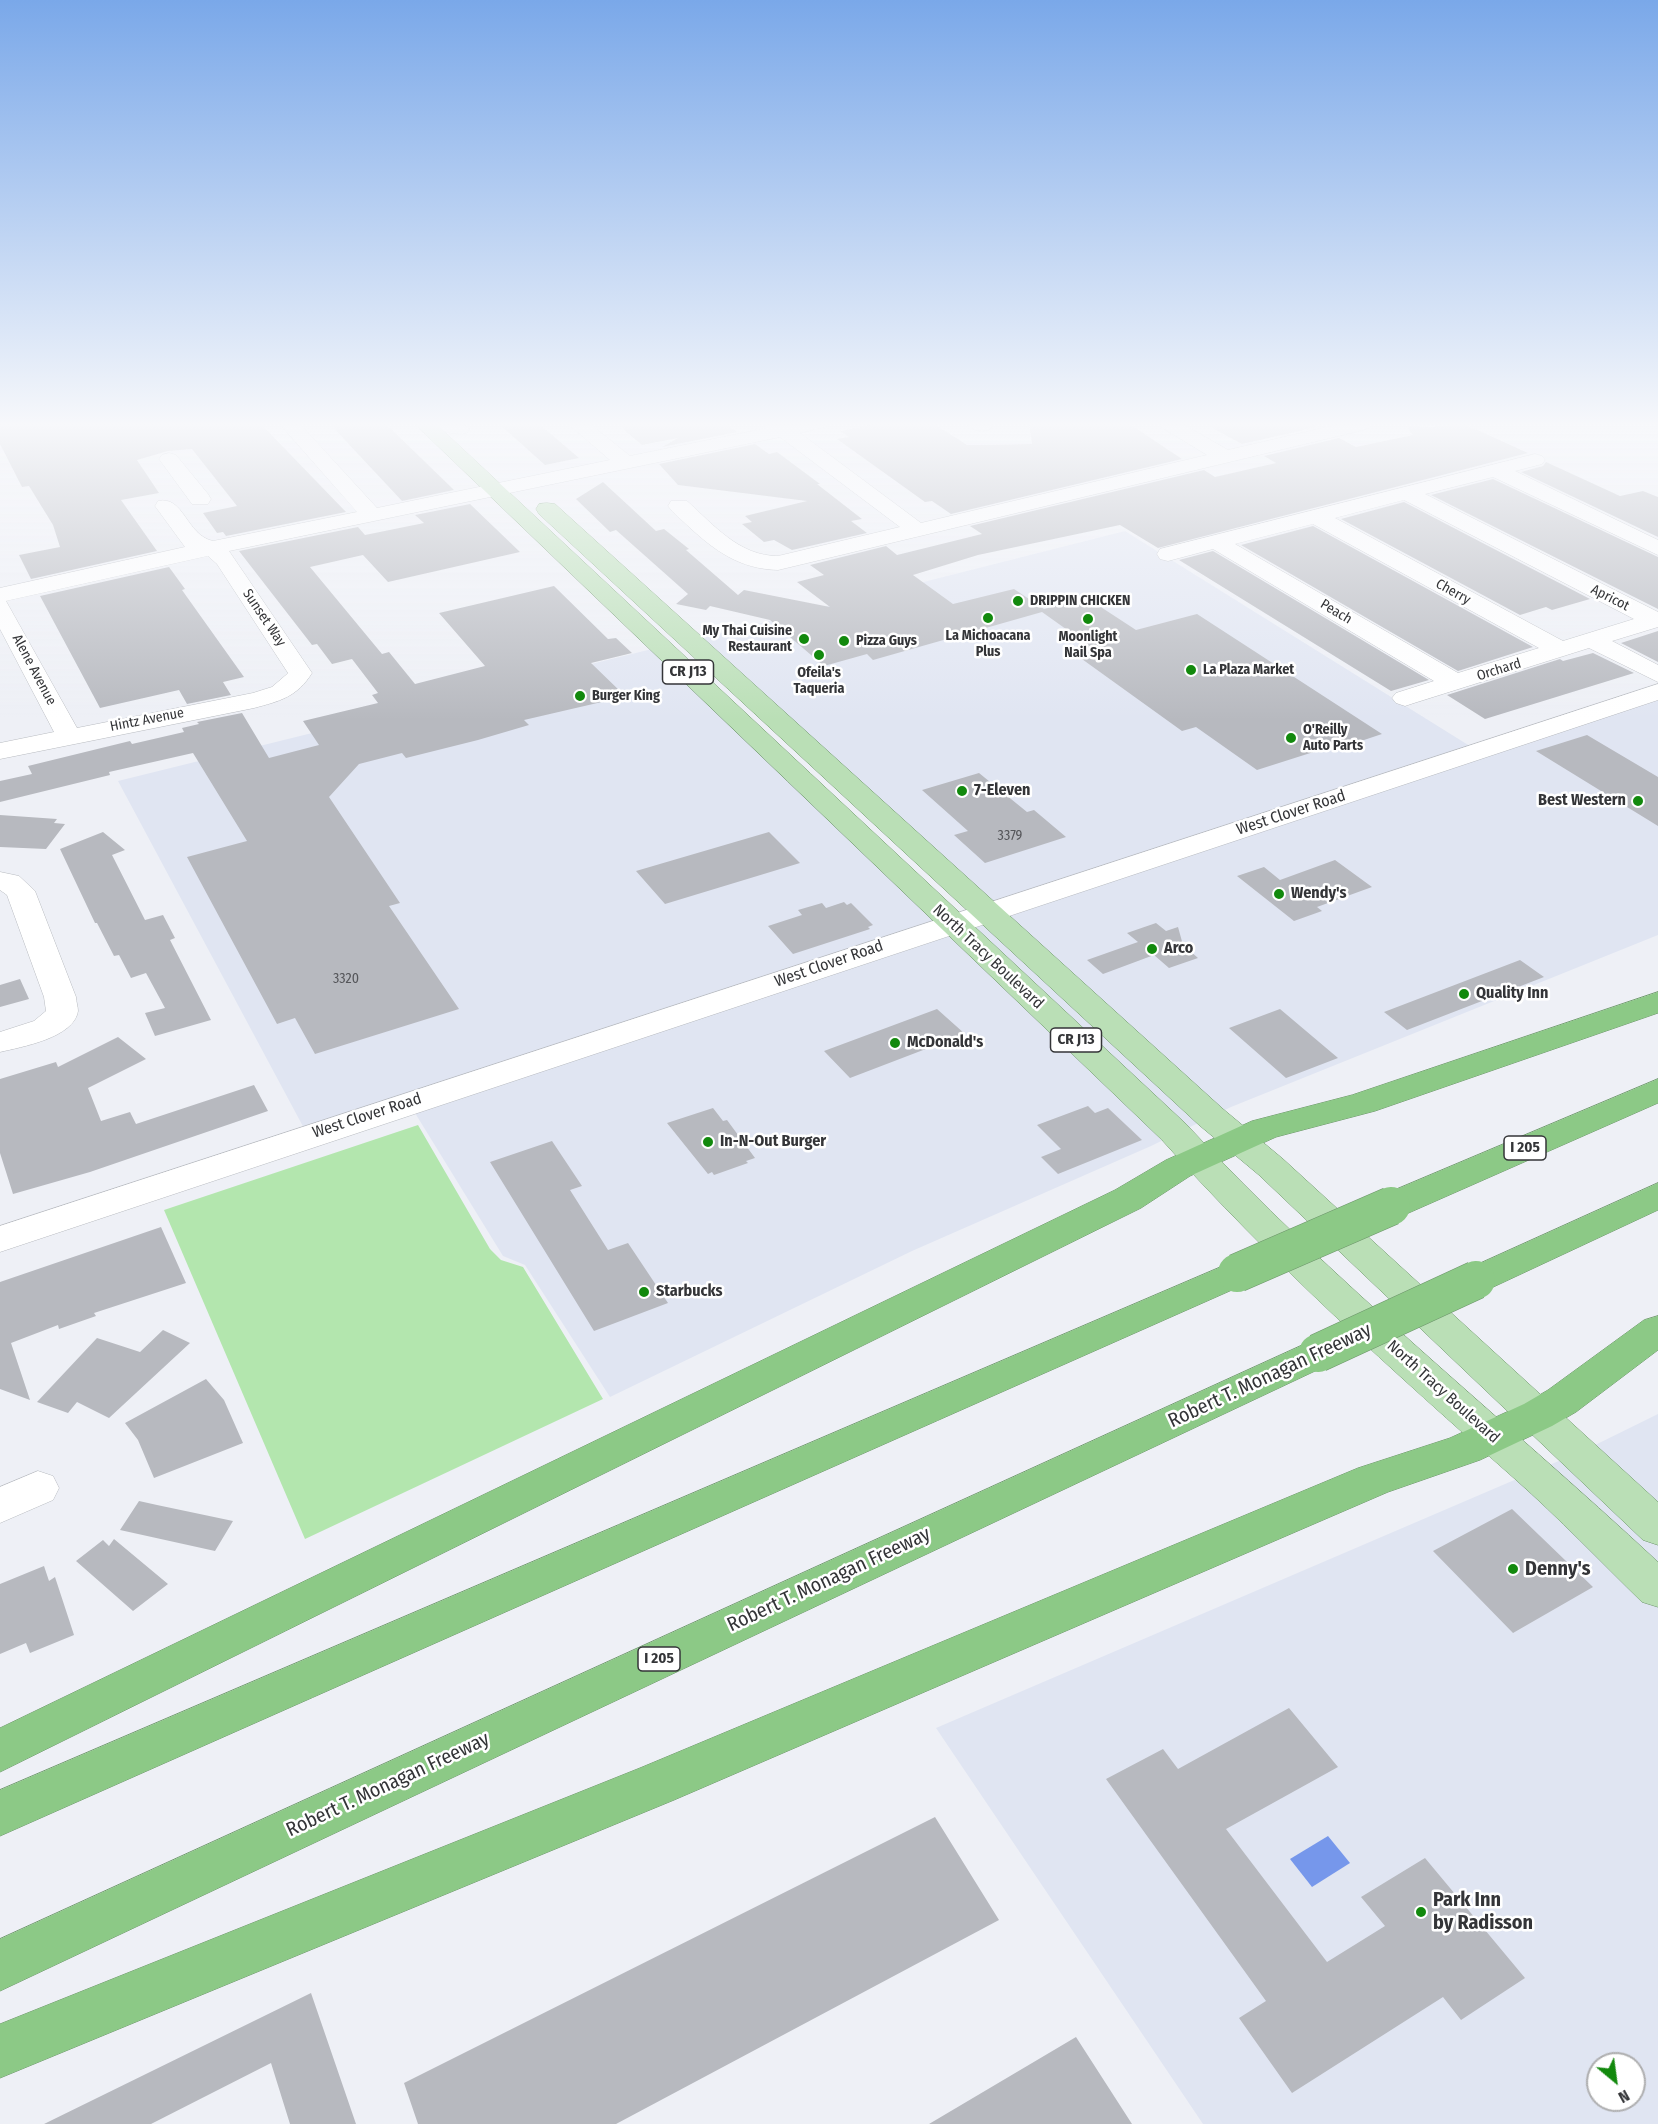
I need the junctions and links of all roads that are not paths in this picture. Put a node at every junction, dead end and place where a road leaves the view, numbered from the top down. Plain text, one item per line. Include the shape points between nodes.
1 (178, 522) edge
2 (342, 522) edge
3 (529, 522) edge
4 (562, 522) edge
5 (698, 522) edge
6 (907, 522) edge
7 (955, 522) edge
8 (1292, 522) edge
9 (1326, 522) edge
10 (1463, 522) edge
11 (1604, 522) edge
12 (918, 531) junction
13 (1216, 542) junction
14 (213, 548) junction
15 (1658, 548) edge
16 (1168, 554) dead end
17 (0, 595) edge
18 (0, 606) edge
19 (1656, 620) edge
20 (1592, 640) junction
21 (1561, 650) junction
22 (1658, 675) edge
23 (1456, 683) junction
24 (292, 686) joint
25 (1658, 692) edge
26 (1405, 698) dead end
27 (68, 735) junction
28 (0, 751) edge
29 (0, 881) edge
30 (987, 911) junction
31 (952, 922) junction
32 (1658, 1002) edge
33 (0, 1042) edge
34 (1658, 1090) edge
35 (1239, 1139) junction
36 (1200, 1158) junction
37 (1658, 1195) edge
38 (0, 1239) edge
39 (1658, 1330) edge
40 (1538, 1415) junction
41 (1493, 1437) junction
42 (38, 1488) dead end
43 (0, 1506) edge
44 (1658, 1528) edge
45 (1658, 1589) edge
46 (0, 1751) edge
47 (0, 1813) edge
48 (0, 1965) edge
49 (0, 2051) edge

1 - 14 street, Sunset Way via 193,543
2 - 14 street
3 - 31 main road, North Tracy Boulevard / CR J13
4 - 30 main road, North Tracy Boulevard / CR J13
5 - 12 street via 737,556 769,564
6 - 12 street
7 - 12 street
8 - 13 street
9 - 21 street, Cherry
10 - 19 street, Apricot
11 - 15 street
13 - 16 street
13 - 23 street, Peach
14 - 17 street
14 - 24 street, Sunset Way via 300,673
18 - 27 street, Alene Avenue
19 - 20 street, Orchard
20 - 21 street, Orchard
20 - 22 street
21 - 23 street, Orchard
23 - 26 street, Orchard
24 - 27 street, Hintz Avenue via 254,700
25 - 30 street, West Clover Road
27 - 28 street, Hintz Avenue
29 - 33 street via 9,882 20,891 60,997 62,1012 58,1020 36,1032
30 - 31 street, West Clover Road
30 - 35 main road, North Tracy Boulevard / CR J13 via 1211,1118
31 - 36 main road, North Tracy Boulevard / CR J13
31 - 38 street, West Clover Road
32 - 35 highway via 1363,1103
34 - 47 highway, I 205, bridge
35 - 36 highway
35 - 40 main road, CR J13
36 - 41 main road, North Tracy Boulevard / CR J13 via 1225,1188 1327,1287
36 - 46 highway via 1128,1199
37 - 48 highway, Robert T. Monagan Freeway / I 205, bridge
39 - 40 highway
40 - 41 highway
40 - 44 main road, CR J13
41 - 45 main road, North Tracy Boulevard / CR J13
41 - 49 highway via 1373,1480 657,1784
42 - 43 street

